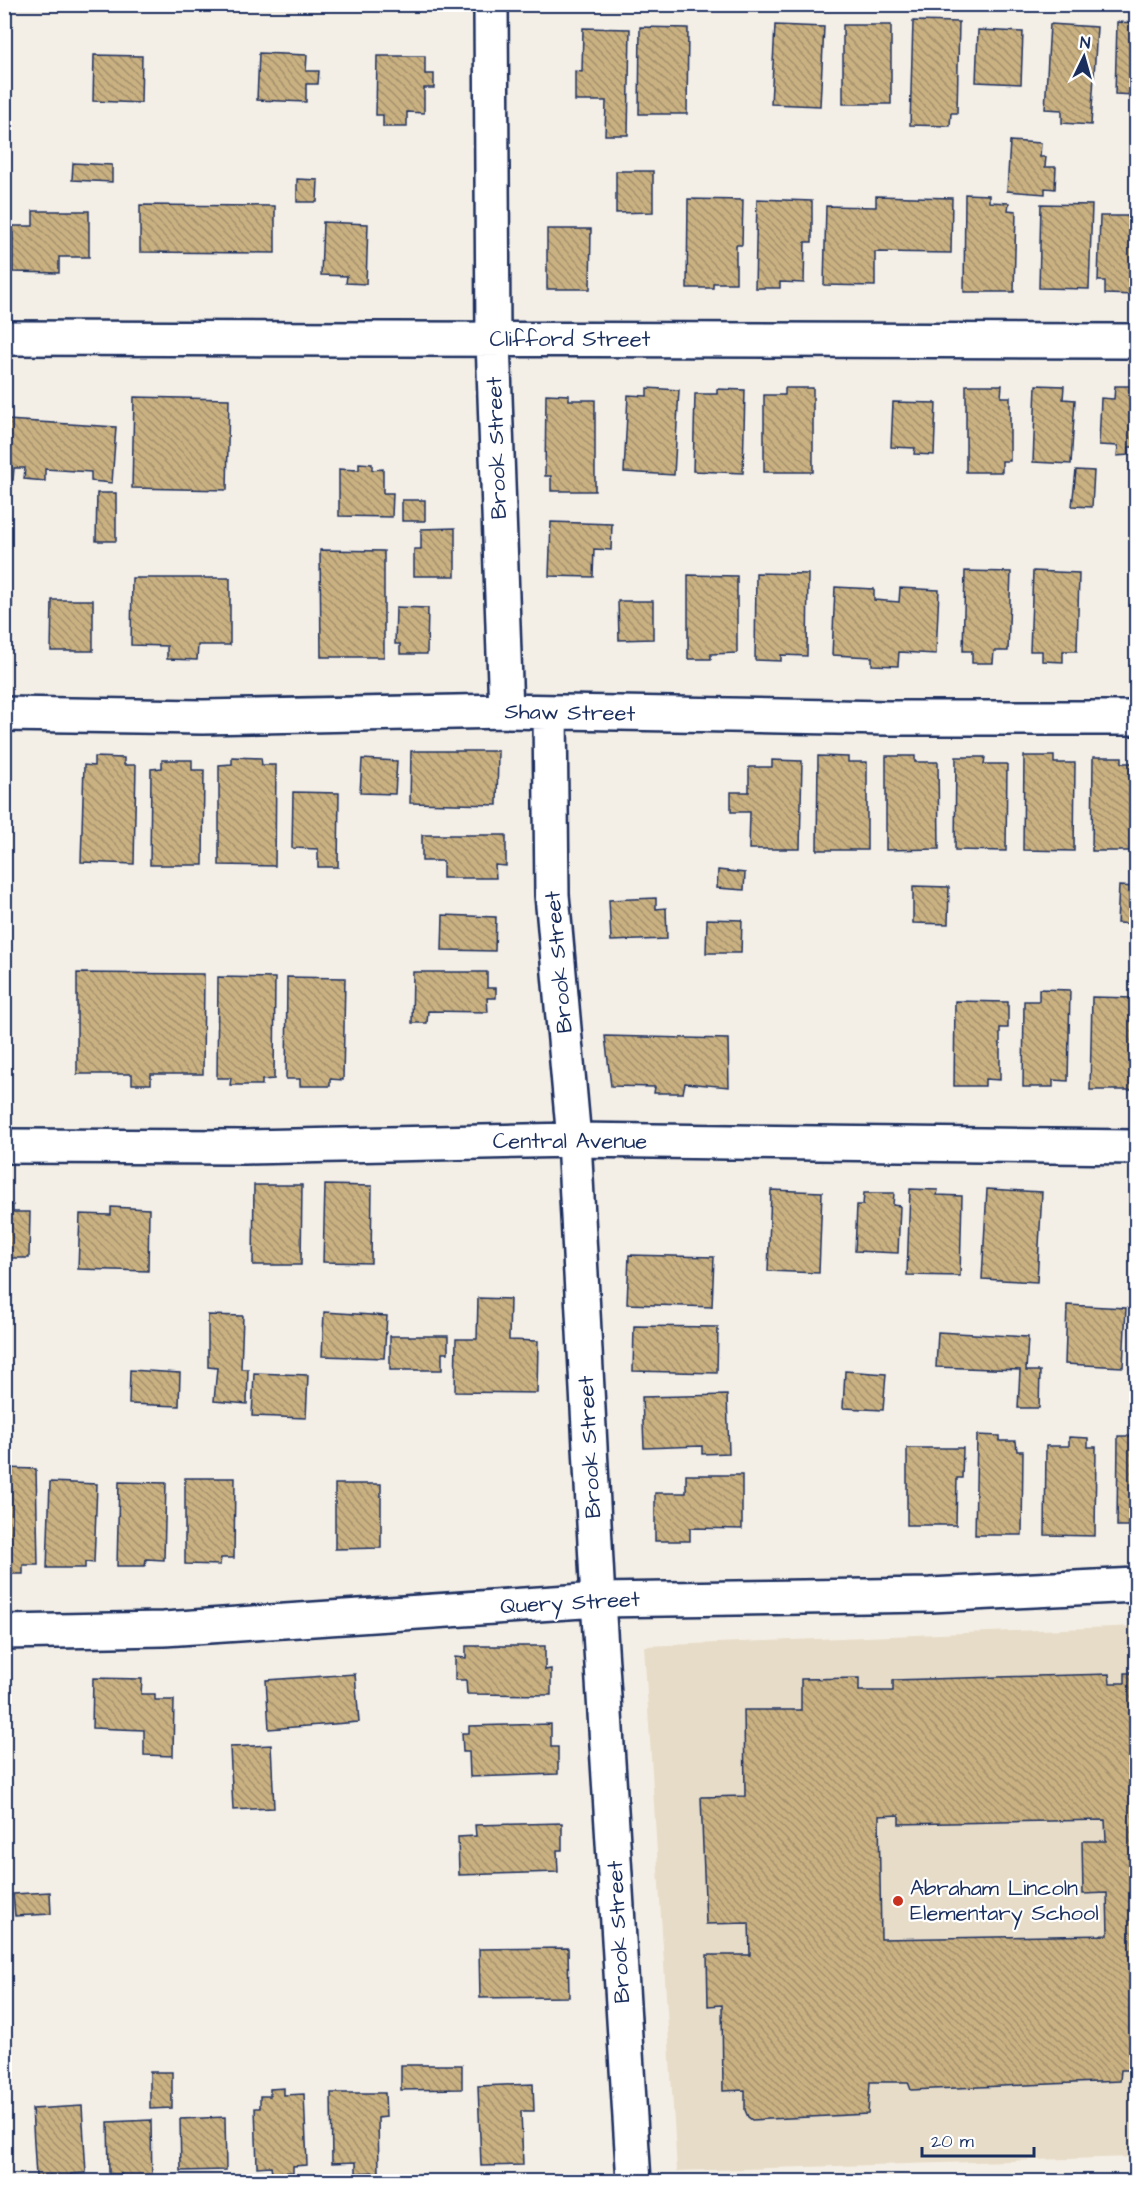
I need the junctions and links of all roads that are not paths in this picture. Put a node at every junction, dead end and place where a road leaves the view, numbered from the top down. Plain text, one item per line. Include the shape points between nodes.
1 (491, 4) edge
2 (4, 338) edge
3 (493, 340) junction
4 (1137, 341) edge
5 (506, 711) junction
6 (550, 712) junction
7 (4, 714) edge
8 (1137, 718) edge
9 (574, 1140) junction
10 (4, 1146) edge
11 (1137, 1147) edge
12 (1137, 1585) edge
13 (598, 1600) junction
14 (4, 1632) edge
15 (634, 2181) edge

1 - 3 street, Brook Street
2 - 3 street, Clifford Street
3 - 4 street, Clifford Street
3 - 5 street, Brook Street
5 - 6 street, Shaw Street
5 - 7 street, Shaw Street via 203,717
6 - 8 street, Shaw Street
6 - 9 street, Brook Street via 552,895
9 - 10 street, Central Avenue via 244,1147
9 - 11 street, Central Avenue
9 - 13 street, Brook Street
12 - 13 street, Query Street via 930,1595
13 - 14 street, Query Street via 164,1629
13 - 15 street, Brook Street

